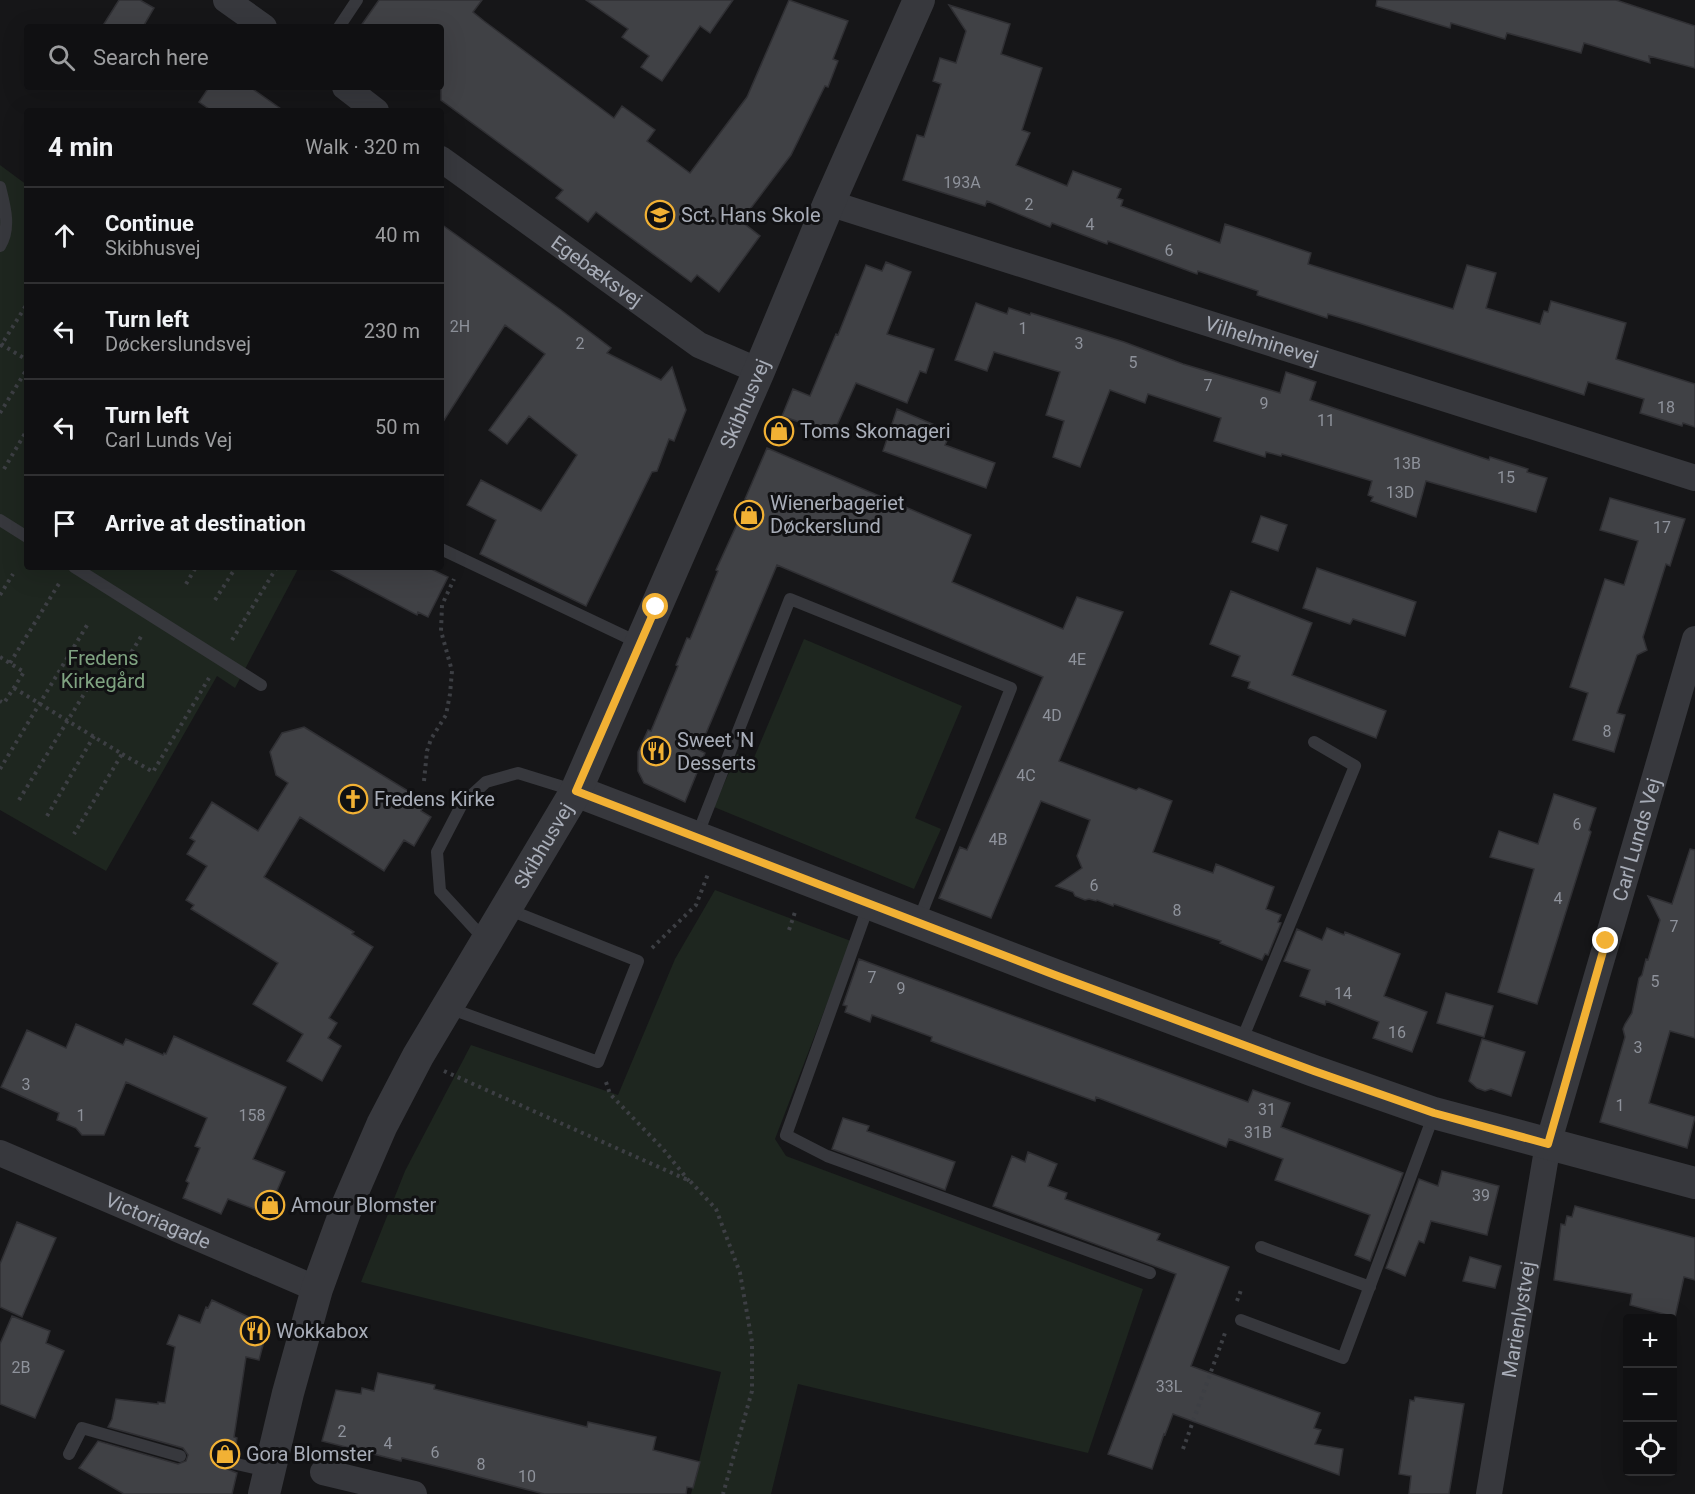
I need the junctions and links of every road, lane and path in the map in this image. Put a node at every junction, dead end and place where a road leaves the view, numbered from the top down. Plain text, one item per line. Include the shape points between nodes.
1 (226, 0) edge
2 (357, 0) edge
3 (920, 0) edge
4 (260, 24) edge
5 (341, 24) edge
6 (349, 90) edge
7 (372, 108) edge
8 (444, 161) edge
9 (0, 187) edge
10 (829, 203) junction
11 (0, 246) edge
12 (24, 309) edge
13 (0, 345) edge
14 (24, 358) edge
15 (759, 371) junction
16 (24, 374) edge
17 (0, 413) edge
18 (24, 435) edge
19 (4, 469) dead end
20 (1695, 478) edge
21 (0, 520) edge
22 (24, 535) edge
23 (444, 550) edge
24 (464, 560) junction
25 (79, 570) edge
26 (194, 570) edge
27 (234, 570) edge
28 (275, 570) edge
29 (13, 574) dead end
30 (64, 577) dead end
31 (186, 584) dead end
32 (0, 596) edge
33 (215, 600) dead end
34 (153, 616) junction
35 (89, 622) dead end
36 (1695, 639) edge
37 (640, 644) junction
38 (0, 657) edge
39 (220, 659) junction
40 (10, 663) junction
41 (261, 685) dead end
42 (14, 688) junction
43 (0, 700) edge
44 (40, 704) junction
45 (68, 720) junction
46 (94, 736) junction
47 (1314, 742) dead end
48 (122, 754) junction
49 (0, 769) edge
50 (424, 781) dead end
51 (576, 791) junction
52 (19, 800) dead end
53 (47, 816) dead end
54 (74, 834) dead end
55 (697, 836) junction
56 (702, 890) dead end
57 (869, 903) junction
58 (505, 908) junction
59 (918, 922) junction
60 (485, 940) junction
61 (638, 961) junction
62 (445, 1007) junction
63 (1241, 1044) junction
64 (447, 1073) dead end
65 (610, 1094) dead end
66 (1434, 1113) junction
67 (1548, 1144) junction
68 (0, 1152) edge
69 (690, 1181) junction
70 (1695, 1183) edge
71 (1261, 1247) dead end
72 (1150, 1273) dead end
73 (1370, 1287) junction
74 (317, 1289) junction
75 (1241, 1290) dead end
76 (1234, 1308) dead end
77 (1241, 1320) dead end
78 (1227, 1328) dead end
79 (1183, 1449) dead end
80 (69, 1454) dead end
81 (180, 1455) dead end
82 (232, 1463) dead end
83 (323, 1472) dead end
84 (267, 1483) edge
85 (385, 1491) edge
86 (414, 1494) edge
87 (723, 1494) edge
88 (1489, 1494) edge

1 - 4 street
2 - 5 lane
3 - 10 street, Skibhusvej
6 - 7 street
8 - 15 street, Egebæksvej via 699,345
9 - 11 lane via 6,208 6,236
10 - 15 street, Skibhusvej
10 - 20 street, Vilhelminevej
12 - 13 path
13 - 14 path
15 - 37 street, Skibhusvej
16 - 17 path
18 - 19 path
21 - 22 lane
23 - 24 lane
24 - 37 lane
24 - 50 path via 441,604 441,631 452,671 450,694 446,715 427,751
25 - 34 lane
26 - 31 path
27 - 33 path
28 - 39 path
29 - 32 path
30 - 40 path
34 - 39 lane
34 - 45 path via 108,690 92,681
35 - 44 path
36 - 67 street, Carl Lunds Vej
37 - 51 street, Skibhusvej
38 - 40 path
39 - 41 lane
39 - 48 path via 153,772
40 - 42 path via 24,672
42 - 43 path via 4,703
42 - 44 path
44 - 45 path
44 - 49 path
45 - 46 path
45 - 52 path
46 - 48 path
46 - 53 path
47 - 63 lane via 1355,766
48 - 54 path
51 - 55 street
51 - 58 street, Skibhusvej
51 - 60 lane via 518,772 486,782 462,804 437,852 440,891
55 - 57 street
55 - 59 lane via 790,599 1011,688
56 - 61 path via 696,905
57 - 59 street
57 - 72 lane via 786,1136 827,1156
58 - 60 street, Skibhusvej
58 - 61 lane
59 - 63 street
60 - 62 street, Skibhusvej
61 - 62 lane via 598,1062
62 - 74 street, Skibhusvej via 382,1125
63 - 66 street
64 - 69 path
65 - 69 path
66 - 67 street
66 - 73 lane
67 - 70 street
67 - 88 street, Marienlystvej
68 - 74 street, Victoriagade
69 - 87 path via 716,1209 740,1273 752,1342 752,1391
71 - 73 lane
73 - 77 lane via 1344,1358
74 - 84 street, Skibhusvej
75 - 76 path
78 - 79 path
80 - 81 lane via 82,1428
82 - 84 lane
83 - 85 street
85 - 86 street

